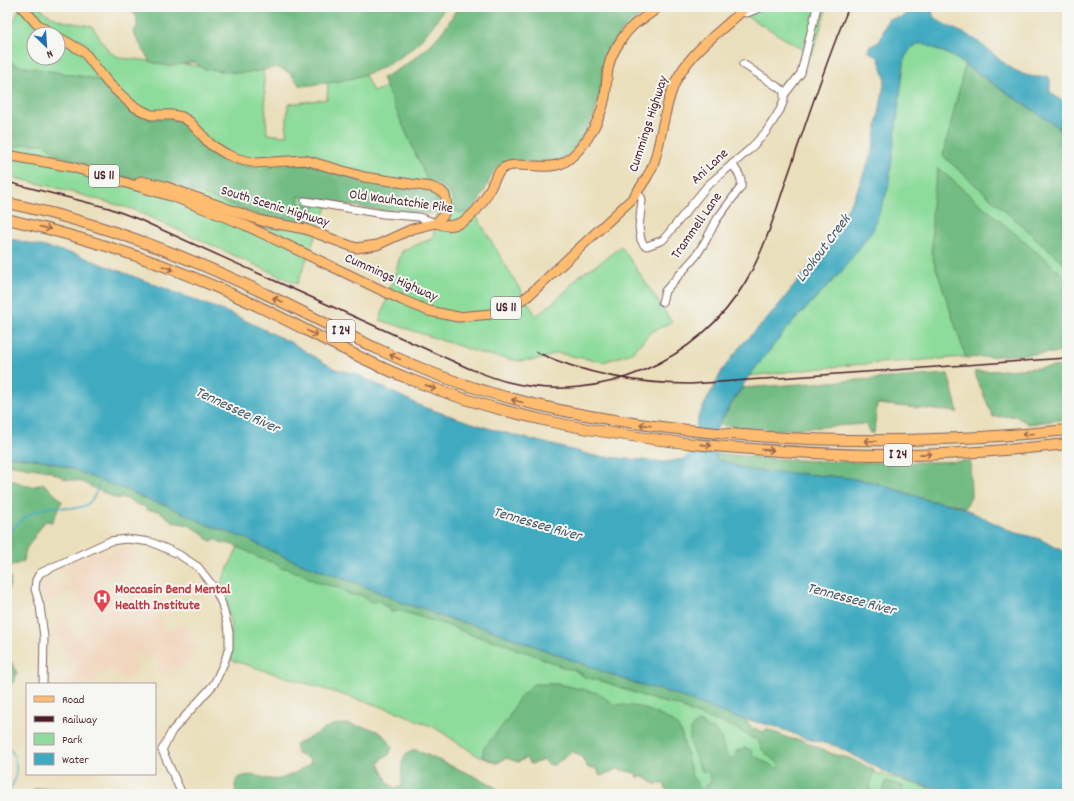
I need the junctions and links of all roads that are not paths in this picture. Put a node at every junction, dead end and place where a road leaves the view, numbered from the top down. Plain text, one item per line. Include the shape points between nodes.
1 (22, 7) edge
2 (658, 7) edge
3 (762, 7) edge
4 (816, 7) edge
5 (744, 10) edge
6 (40, 26) edge
7 (66, 42) edge
8 (743, 64) dead end
9 (786, 94) junction
10 (8, 155) edge
11 (732, 164) junction
12 (137, 185) junction
13 (636, 192) junction
14 (305, 201) dead end
15 (7, 203) edge
16 (7, 219) edge
17 (436, 222) junction
18 (662, 302) dead end
19 (1067, 430) edge
20 (1067, 444) edge
21 (43, 683) edge
22 (158, 749) edge
23 (182, 794) edge

1 - 6 main road
2 - 17 main road, Old Wauhatchie Pike via 634,24 612,57 602,109 591,132 576,153 554,166 505,167 498,173 484,202 474,214 455,225 441,225
3 - 5 street via 747,13
4 - 9 street, Ani Lane via 801,73
5 - 13 main road, Cummings Highway / US 11 via 696,52 682,71 668,101 652,166
7 - 17 main road via 84,52 108,83 133,106 151,115 182,117 210,144 226,154 256,163 308,160 364,177 436,188 445,195 447,206 443,216
8 - 9 street
9 - 11 street, Ani Lane via 780,110 766,132
10 - 12 main road, Cummings Highway / US 11 via 72,167
11 - 13 street, Ani Lane via 707,186 663,240 647,246 640,236 642,200
11 - 18 street, Trammell Lane via 740,177 741,187 712,225 696,256 665,291
12 - 13 main road, Cummings Highway / US 11 via 245,225 420,308 445,315 468,317 499,311 528,296
12 - 17 main road, South Scenic Highway via 144,181 164,186 262,221 305,229 356,248 377,245 412,228
14 - 17 street, Old Wauhatchie Pike via 383,214 419,217
19 -> 15 highway, I 24 via 924,440 828,441 684,430 572,413 520,402 476,389 403,361 214,271 106,231
16 -> 20 highway, I 24 via 105,246 198,279 406,378 537,420 683,443 821,454 963,453
21 - 22 street via 44,637 35,589 40,573 110,542 127,539 151,542 178,554 198,567 215,589 222,604 229,632 229,648 221,673 214,684
22 - 23 street

